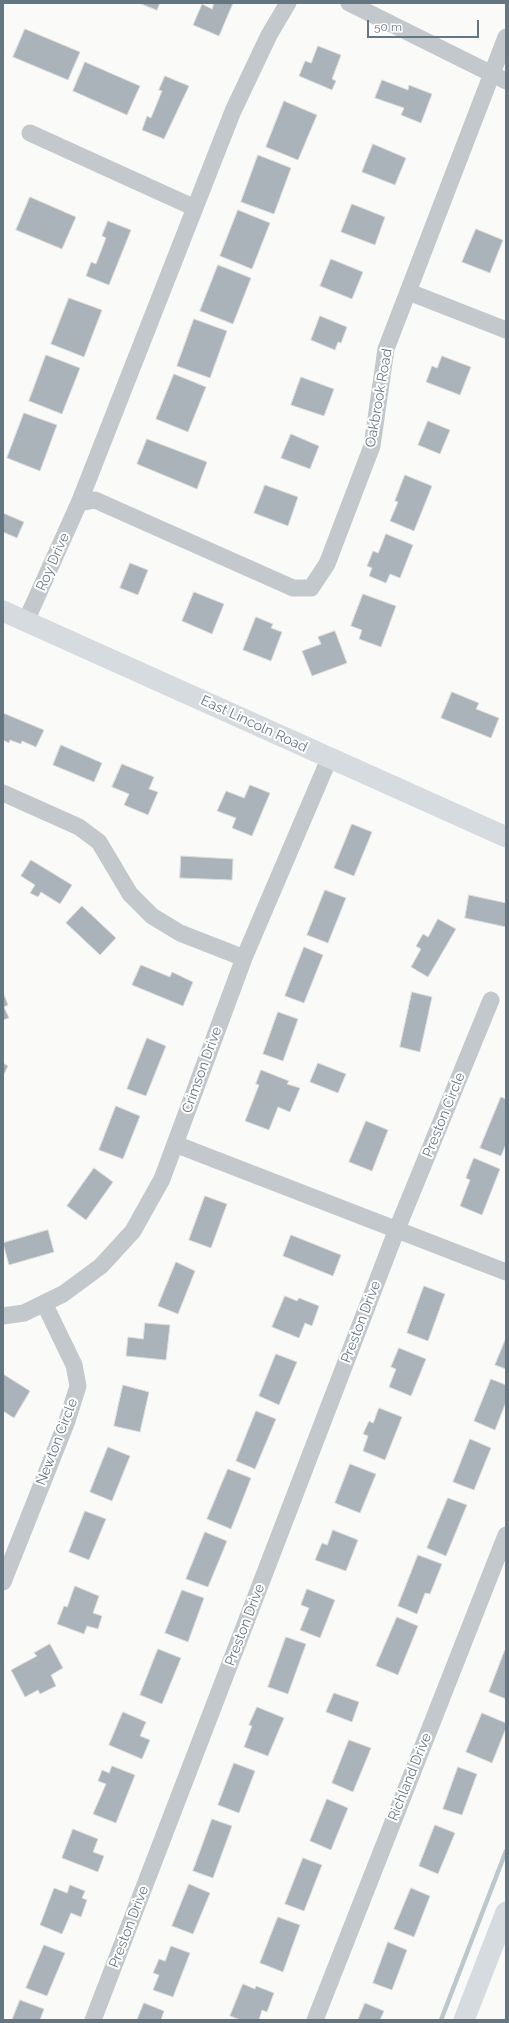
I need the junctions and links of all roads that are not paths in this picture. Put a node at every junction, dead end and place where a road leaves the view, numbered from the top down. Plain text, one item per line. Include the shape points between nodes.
1 (288, 3) edge
2 (349, 3) edge
3 (506, 37) edge
4 (499, 77) edge
5 (30, 133) dead end
6 (195, 208) junction
7 (409, 292) junction
8 (506, 330) edge
9 (79, 504) junction
10 (3, 611) edge
11 (26, 621) junction
12 (329, 759) junction
13 (3, 793) edge
14 (506, 837) edge
15 (244, 958) junction
16 (491, 1000) dead end
17 (175, 1144) junction
18 (397, 1229) junction
19 (506, 1272) edge
20 (44, 1303) junction
21 (3, 1316) edge
22 (506, 1535) edge
23 (3, 1582) edge
24 (506, 1912) edge
25 (93, 2020) edge
26 (315, 2020) edge
27 (464, 2020) edge

1 - 6 street, Roy Drive via 269,35 233,111
2 - 4 street
3 - 4 street, Oakbrook Road
4 - 7 street, Oakbrook Road
5 - 6 street
6 - 9 street, Roy Drive
7 - 8 street
7 - 9 street, Oakbrook Road via 386,349 372,446 327,564 311,588 293,588 95,500
9 - 11 street, Roy Drive
10 - 11 main road, East Lincoln Road
11 - 12 main road, East Lincoln Road
12 - 14 main road, East Lincoln Road
12 - 15 street, Crimson Drive
13 - 15 street via 79,827 99,842 130,894 152,916 180,933
15 - 17 street, Crimson Drive
16 - 18 street, Preston Circle
17 - 18 street
17 - 20 street, Crimson Drive via 162,1179 133,1231 101,1266 63,1294
18 - 19 street
18 - 25 street, Preston Drive
20 - 21 street, Crimson Drive via 24,1313
20 - 23 street, Newton Circle via 74,1365 78,1386 67,1421
22 - 26 street, Richland Drive
24 - 27 main road

